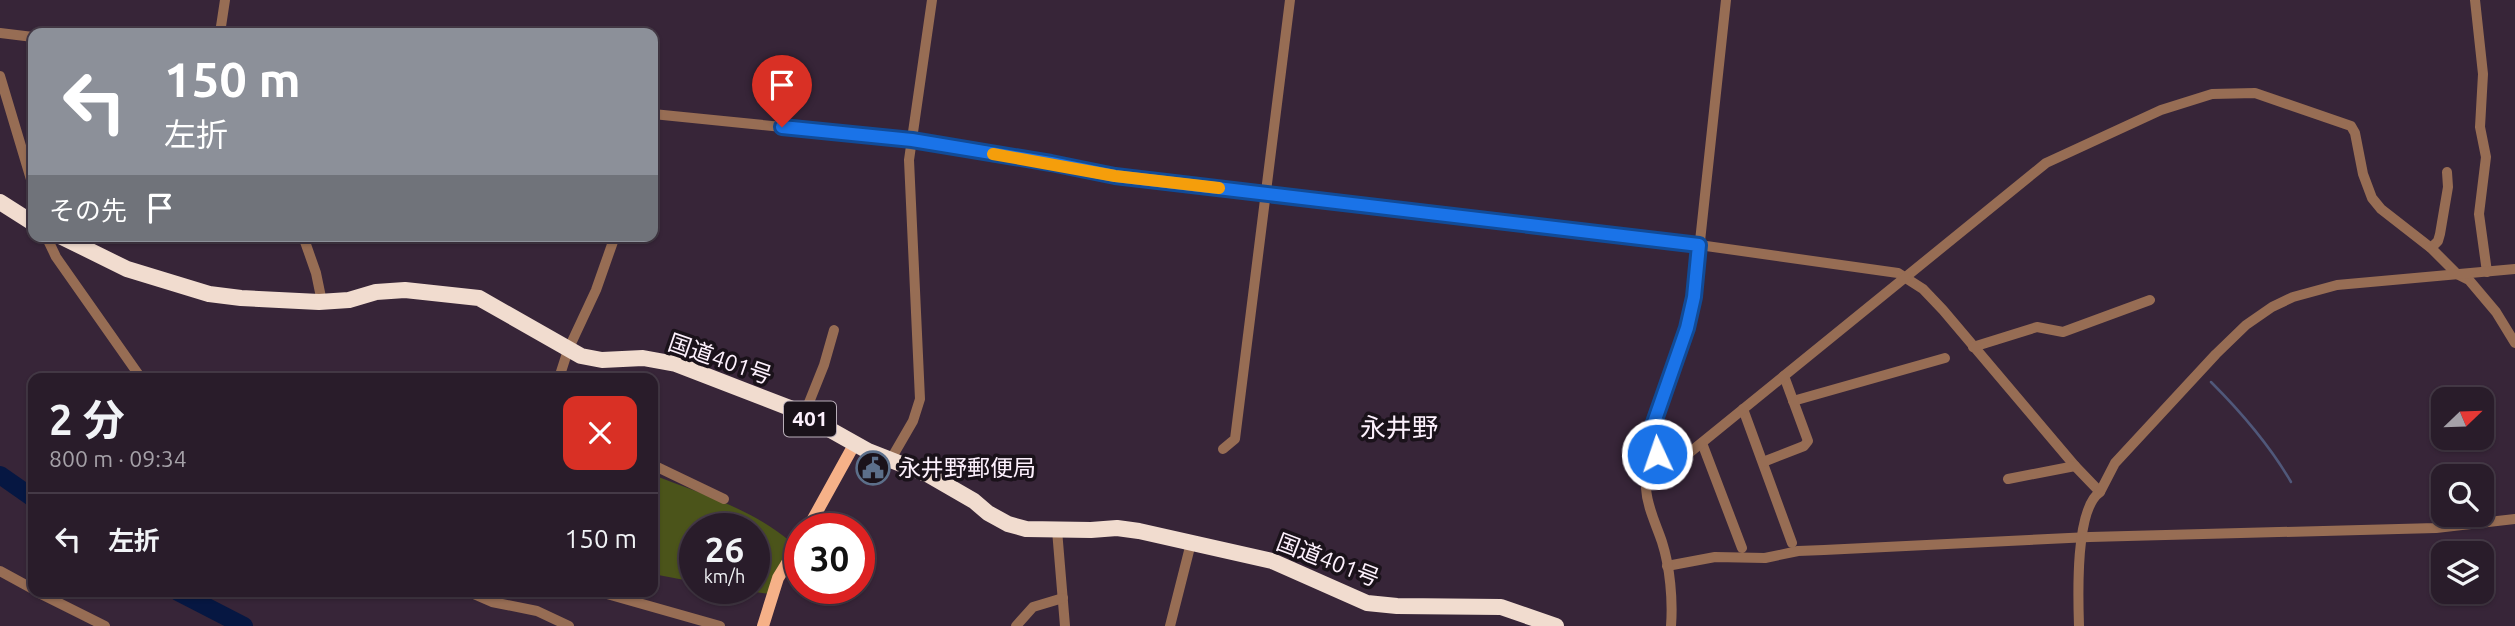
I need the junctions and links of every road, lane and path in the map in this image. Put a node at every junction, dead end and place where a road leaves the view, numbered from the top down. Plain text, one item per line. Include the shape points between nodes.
1 (225, 0) edge
2 (932, 0) edge
3 (1290, 0) edge
4 (1726, 0) edge
5 (2475, 0) edge
6 (221, 28) edge
7 (0, 33) edge
8 (28, 36) edge
9 (0, 76) edge
10 (658, 115) edge
11 (912, 140) junction
12 (28, 169) edge
13 (2447, 172) dead end
14 (1267, 194) junction
15 (0, 202) edge
16 (28, 220) edge
17 (49, 242) edge
18 (72, 242) edge
19 (305, 242) edge
20 (613, 242) edge
21 (1699, 245) junction
22 (2431, 248) junction
23 (2515, 269) edge
24 (2487, 272) junction
25 (2457, 274) junction
26 (1906, 277) junction
27 (2150, 299) dead end
28 (322, 302) junction
29 (834, 330) dead end
30 (2515, 343) edge
31 (1973, 347) junction
32 (568, 350) junction
33 (1945, 358) dead end
34 (137, 373) edge
35 (561, 373) edge
36 (1784, 376) junction
37 (1793, 401) junction
38 (1743, 409) junction
39 (804, 415) junction
40 (855, 443) junction
41 (1702, 443) junction
42 (1223, 449) dead end
43 (891, 459) junction
44 (1763, 461) junction
45 (2075, 466) junction
46 (658, 467) edge
47 (1663, 475) junction
48 (2008, 479) dead end
49 (2100, 492) junction
50 (724, 499) dead end
51 (816, 513) edge
52 (2515, 519) edge
53 (1057, 530) junction
54 (2081, 538) junction
55 (1191, 543) junction
56 (1792, 543) dead end
57 (1742, 548) dead end
58 (1667, 566) junction
59 (784, 568) edge
60 (0, 571) edge
61 (28, 586) edge
62 (49, 597) edge
63 (481, 597) edge
64 (618, 597) edge
65 (1063, 598) junction
66 (105, 626) edge
67 (569, 626) edge
68 (720, 626) edge
69 (763, 626) edge
70 (1016, 626) edge
71 (1065, 626) edge
72 (1170, 626) edge
73 (1556, 626) edge
74 (1671, 626) edge
75 (2079, 626) edge

1 - 6 street
2 - 11 street
3 - 14 street
4 - 21 street
5 - 24 street via 2483,74 2480,127 2486,157 2479,214
7 - 8 street
9 - 12 street
10 - 11 street
11 - 14 street via 1115,176
11 - 43 street via 909,182 920,399
13 - 22 street via 2440,234
14 - 21 street
14 - 42 street via 1235,439
15 - 16 highway
17 - 34 street
18 - 28 highway, 国道401号 / 401 via 127,269 194,291
19 - 28 street
20 - 32 street
21 - 26 street via 1882,269
21 - 47 street via 1687,328 1650,434
22 - 25 street
22 - 26 street via 2372,198 2351,126 2255,93 2212,94 2161,110 2046,163
23 - 24 street
24 - 25 street
25 - 30 street via 2474,285
25 - 49 street via 2337,285 2272,307 2246,325 2115,463
26 - 31 street via 1943,310
26 - 36 street
27 - 31 street via 2063,332 2037,327
28 - 32 highway, 国道401号 / 401 via 395,291 466,295
29 - 39 street
31 - 45 street
32 - 35 street
32 - 39 highway, 国道401号 / 401 via 588,358 643,358 676,365
33 - 37 street
36 - 37 street
36 - 38 street
37 - 44 street via 1807,444
38 - 41 street
38 - 44 street
39 - 40 highway, 国道401号 / 401
40 - 43 highway, 国道401号 / 401
40 - 51 main road
41 - 47 street
41 - 57 street
43 - 53 highway, 国道401号 / 401 via 929,475 1008,524
44 - 56 street
45 - 48 street
45 - 49 street
46 - 50 street
47 - 58 street via 1646,488
49 - 54 street via 2086,516
52 - 54 street via 2424,529
53 - 55 highway, 国道401号 / 401 via 1117,528
53 - 65 street
54 - 58 street via 1811,550 1765,558 1715,557
54 - 75 street
55 - 72 street
55 - 73 highway, 国道401号 / 401 via 1272,561 1367,603 1501,607
58 - 74 street
59 - 69 main road
60 - 61 street
62 - 66 street
63 - 67 street via 537,611
64 - 68 street
65 - 70 street via 1033,607
65 - 71 street

